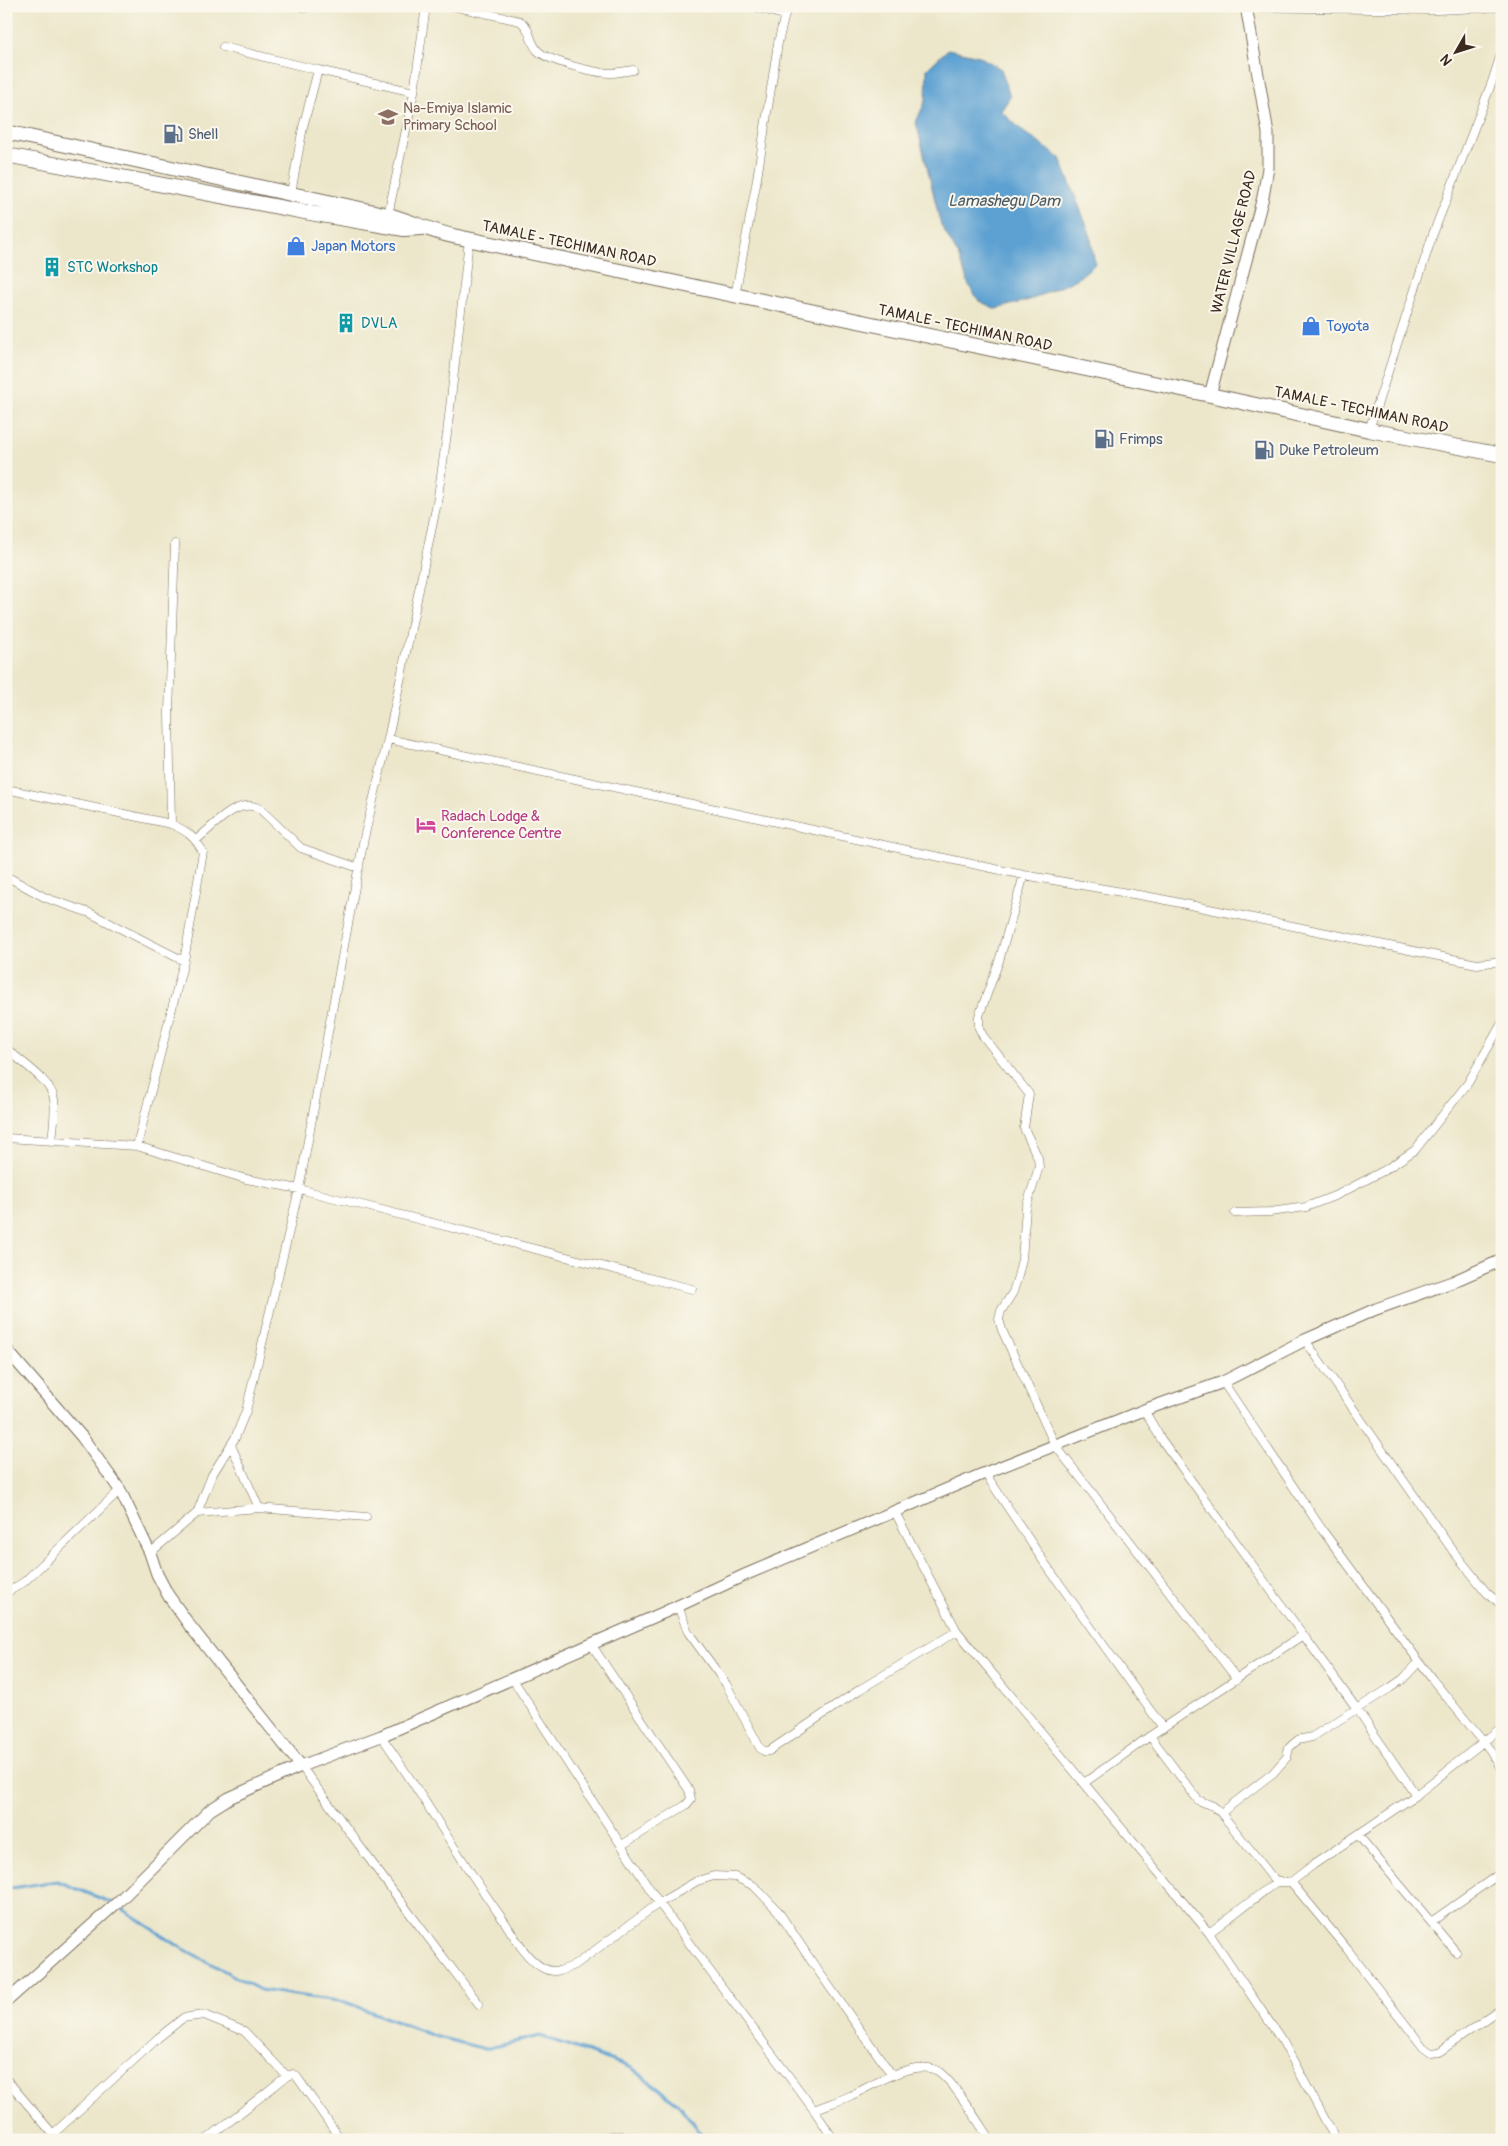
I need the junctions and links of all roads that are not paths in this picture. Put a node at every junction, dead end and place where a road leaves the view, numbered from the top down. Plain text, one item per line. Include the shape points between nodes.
1 (426, 6) edge
2 (453, 6) edge
3 (751, 6) edge
4 (787, 6) edge
5 (1246, 7) edge
6 (1502, 8) edge
7 (784, 15) junction
8 (223, 47) dead end
9 (1502, 51) edge
10 (318, 70) junction
11 (633, 70) dead end
12 (414, 92) junction
13 (6, 132) edge
14 (6, 155) edge
15 (232, 180) junction
16 (291, 194) junction
17 (226, 198) junction
18 (388, 215) junction
19 (422, 228) junction
20 (469, 240) junction
21 (735, 296) junction
22 (1210, 395) junction
23 (1369, 430) junction
24 (1502, 455) edge
25 (175, 544) dead end
26 (388, 739) junction
27 (6, 789) edge
28 (171, 824) junction
29 (196, 840) junction
30 (359, 868) junction
31 (1024, 875) junction
32 (6, 876) edge
33 (184, 961) junction
34 (1502, 961) edge
35 (1502, 1023) edge
36 (8, 1052) edge
37 (6, 1138) edge
38 (52, 1142) junction
39 (137, 1146) junction
40 (299, 1189) junction
41 (1235, 1213) dead end
42 (1500, 1264) edge
43 (692, 1289) dead end
44 (1305, 1340) junction
45 (6, 1349) edge
46 (1223, 1382) junction
47 (1144, 1410) junction
48 (231, 1445) junction
49 (1055, 1445) junction
50 (985, 1473) junction
51 (120, 1490) junction
52 (259, 1508) junction
53 (895, 1512) junction
54 (197, 1513) junction
55 (366, 1517) dead end
56 (150, 1553) junction
57 (6, 1593) edge
58 (678, 1606) junction
59 (1502, 1606) edge
60 (957, 1632) junction
61 (1303, 1635) junction
62 (591, 1644) junction
63 (1419, 1662) junction
64 (512, 1678) junction
65 (1236, 1679) junction
66 (1357, 1709) junction
67 (1502, 1727) edge
68 (1163, 1728) junction
69 (380, 1736) junction
70 (1150, 1736) junction
71 (1483, 1741) junction
72 (300, 1766) junction
73 (1502, 1770) edge
74 (1084, 1783) junction
75 (1416, 1795) junction
76 (1221, 1813) junction
77 (1358, 1835) junction
78 (622, 1846) junction
79 (1502, 1872) edge
80 (1276, 1882) junction
81 (1291, 1882) junction
82 (659, 1903) junction
83 (1431, 1922) junction
84 (1209, 1933) junction
85 (1456, 1952) dead end
86 (6, 2002) edge
87 (479, 2004) dead end
88 (1502, 2008) edge
89 (892, 2075) junction
90 (288, 2076) junction
91 (6, 2079) edge
92 (814, 2110) junction
93 (55, 2137) edge
94 (206, 2140) edge
95 (341, 2140) edge
96 (599, 2140) edge
97 (630, 2140) edge
98 (834, 2140) edge
99 (990, 2140) edge
100 (1336, 2140) edge

1 - 12 street
2 - 11 street via 520,21 535,48 561,63 608,73
3 - 7 street
4 - 7 street
5 - 6 street
5 - 22 street, WATER VILLAGE ROAD via 1268,133 1268,168
7 - 21 street
8 - 10 street
9 - 23 street via 1433,234
10 - 12 street
10 - 16 street via 303,127
12 - 18 street
13 - 15 highway
14 - 17 highway
15 - 16 highway
15 - 17 highway
16 - 18 highway
17 - 19 highway via 404,229
18 - 19 highway
19 - 20 highway, TAMALE - TECHIMAN ROAD
20 - 21 highway, TAMALE - TECHIMAN ROAD
20 - 26 street via 448,434 437,503
21 - 22 highway, TAMALE - TECHIMAN ROAD
22 - 23 highway, TAMALE - TECHIMAN ROAD
23 - 24 highway, TAMALE - TECHIMAN ROAD
25 - 28 street via 169,712
26 - 30 street
26 - 31 street
27 - 28 street
28 - 29 street
29 - 30 street via 239,807 252,804 300,848
29 - 33 street via 203,852
30 - 40 street
31 - 34 street via 1175,902 1477,964
31 - 49 street via 979,1016 979,1028 1029,1094 1024,1128 1039,1167 1026,1208 1018,1276 999,1319
32 - 33 street via 46,898 90,913
33 - 39 street
35 - 41 street via 1468,1083 1415,1150 1385,1170 1306,1207
36 - 38 street via 52,1090
37 - 38 street
38 - 39 street
39 - 40 street via 246,1179
40 - 43 street
40 - 48 street via 246,1411
42 - 44 street via 1376,1309
44 - 46 street
44 - 59 street via 1453,1551 1487,1593
45 - 51 street via 82,1437
46 - 47 street
46 - 63 street via 1322,1531
47 - 49 street
47 - 61 street via 1160,1439
48 - 52 street
48 - 54 street via 212,1475
49 - 50 street
49 - 65 street
50 - 53 street
50 - 68 street via 1044,1562
51 - 56 street
51 - 57 street via 24,1582
52 - 54 street
52 - 55 street
53 - 58 street
53 - 60 street
54 - 56 street
56 - 72 street via 168,1595
58 - 60 street via 688,1632 726,1684 764,1751 769,1751 859,1690
58 - 62 street
60 - 74 street
61 - 65 street
61 - 66 street
62 - 64 street
62 - 78 street via 689,1790 691,1799
63 - 66 street via 1403,1678
63 - 71 street
64 - 69 street
64 - 78 street
65 - 68 street
66 - 75 street
66 - 76 street via 1312,1737 1298,1740 1289,1748 1287,1757 1273,1774
67 - 71 street
68 - 70 street
69 - 72 street
69 - 82 street via 475,1881 524,1950 542,1968 553,1972 575,1965
70 - 74 street
70 - 76 street via 1198,1800
71 - 73 street
71 - 75 street
72 - 86 street via 259,1783 210,1810 120,1900
72 - 87 street
74 - 84 street
75 - 77 street
76 - 80 street
77 - 81 street
77 - 83 street
78 - 82 street
79 - 83 street
80 - 81 street
80 - 84 street
81 - 88 street via 1431,2053 1439,2052
82 - 89 street via 697,1881 714,1876 735,1877 754,1886 778,1910
82 - 92 street
83 - 85 street
84 - 100 street via 1283,2042
89 - 92 street
89 - 99 street via 922,2067 937,2071 948,2081
90 - 93 street via 244,2031 204,2015 183,2018
90 - 94 street
90 - 95 street via 293,2074 297,2077
91 - 93 street
92 - 98 street
96 - 97 street via 611,2135 626,2136

